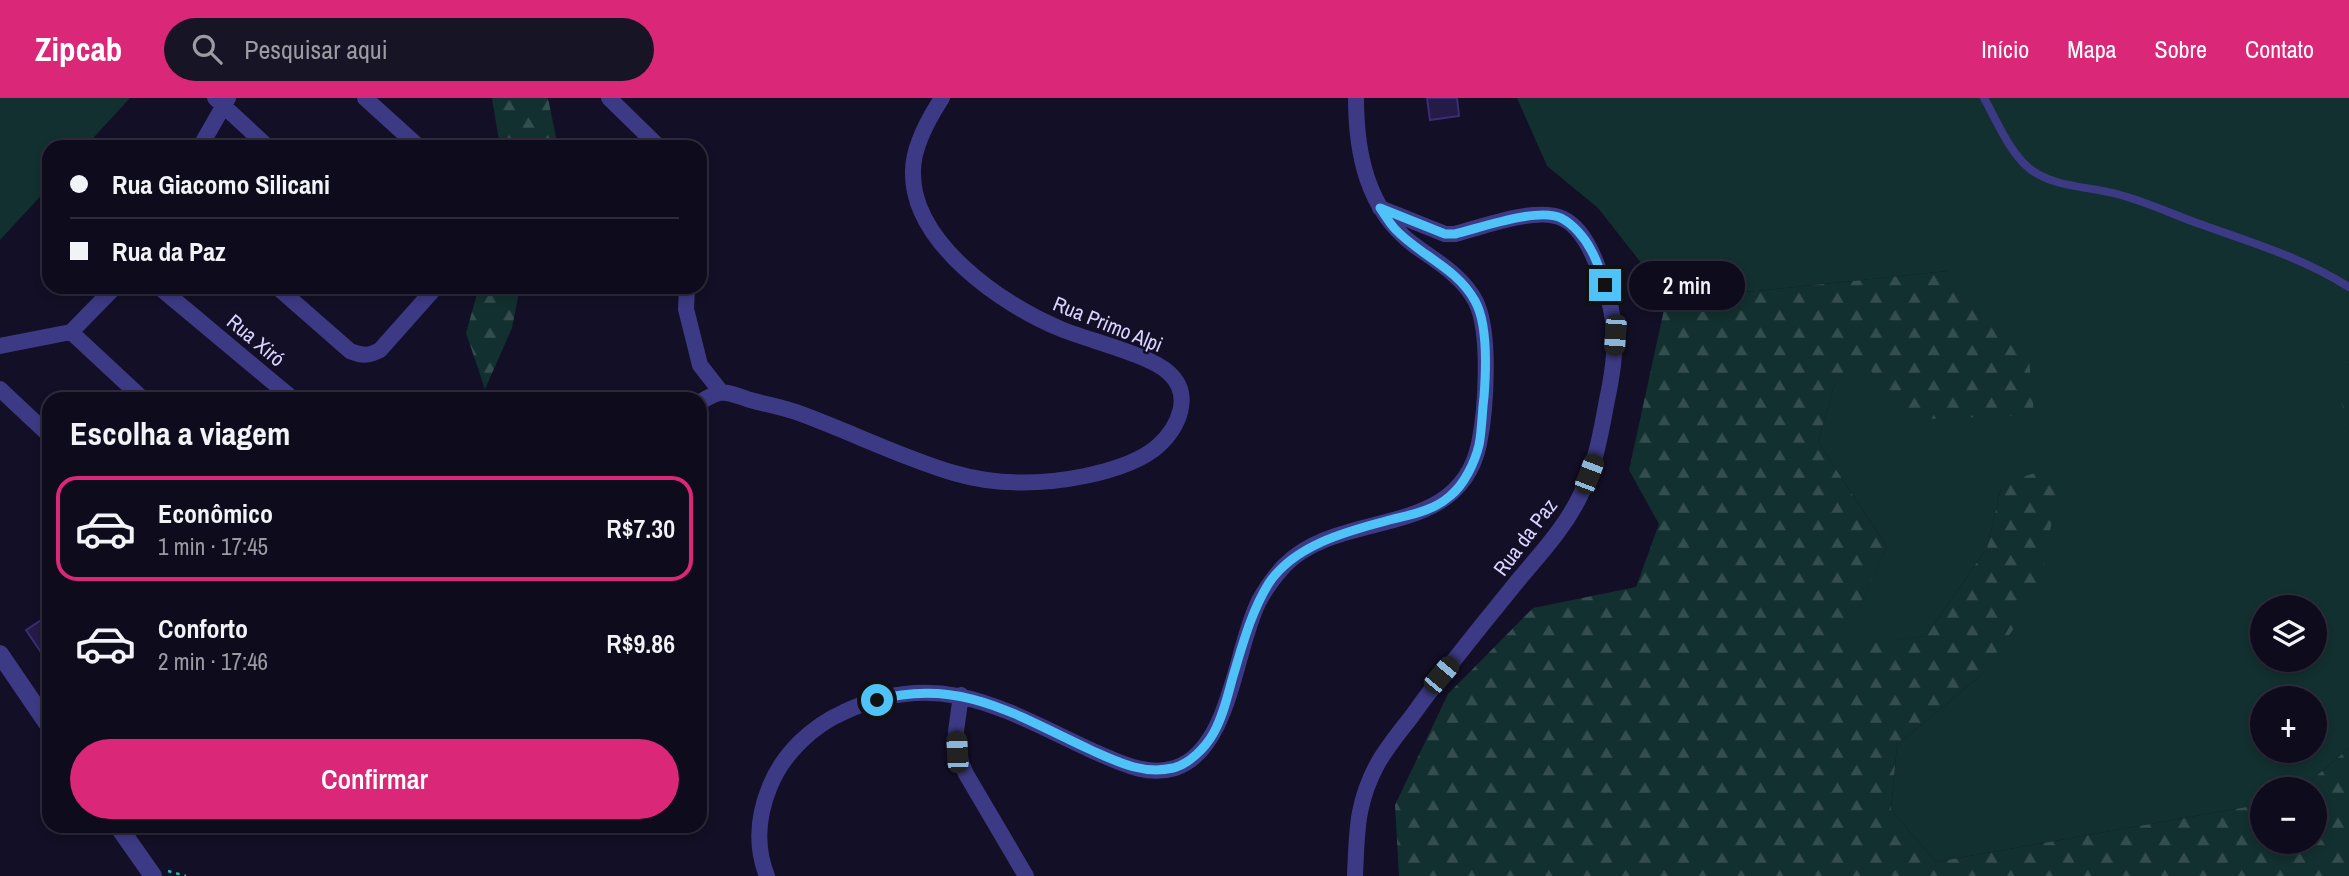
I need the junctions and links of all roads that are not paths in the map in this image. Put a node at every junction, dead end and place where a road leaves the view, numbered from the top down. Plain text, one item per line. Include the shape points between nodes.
1 (365, 98) edge
2 (609, 98) edge
3 (942, 98) edge
4 (1356, 98) edge
5 (1984, 98) edge
6 (222, 101) edge
7 (203, 140) edge
8 (261, 140) edge
9 (411, 140) edge
10 (652, 140) edge
11 (1380, 208) junction
12 (2349, 287) edge
13 (108, 294) edge
14 (167, 294) edge
15 (285, 294) edge
16 (426, 294) edge
17 (687, 294) edge
18 (71, 332) junction
19 (0, 346) edge
20 (0, 389) edge
21 (135, 392) edge
22 (285, 392) edge
23 (721, 392) junction
24 (707, 399) edge
25 (42, 428) edge
26 (0, 654) edge
27 (961, 695) junction
28 (42, 716) edge
29 (123, 833) edge
30 (153, 876) edge
31 (767, 876) edge
32 (1026, 876) edge
33 (1355, 876) edge

1 - 9 street
2 - 10 street
3 - 23 street, Rua Primo Alpi via 920,141 913,170 917,204 939,242 1016,307 1168,371 1182,398 1180,418 1169,436 1150,453 1102,473 1052,483 1014,484 956,474 795,412
4 - 11 street via 1356,138
5 - 12 lane via 2017,156 2052,181 2116,194 2171,212 2292,256
6 - 7 street
6 - 8 street
11 - 27 street via 1394,228 1467,288 1483,326 1485,380 1479,445 1467,475 1451,496 1424,512 1314,545 1290,560 1258,603 1213,735 1195,757 1175,768 1149,771 1125,765
11 - 33 street, Rua da Paz via 1445,234 1520,218 1560,217 1591,250 1612,303 1615,335 1613,371 1596,455 1582,493 1562,528 1441,675 1379,761 1364,791 1357,820
13 - 18 street
14 - 22 street, Rua Xiró
15 - 16 street via 360,355 380,350
17 - 23 street via 700,365
18 - 19 street
18 - 21 street
20 - 25 street
23 - 24 street
26 - 28 street
27 - 31 street via 894,695 859,704 825,720 795,747 773,778 761,807 758,838
27 - 32 street via 957,752
29 - 30 street

